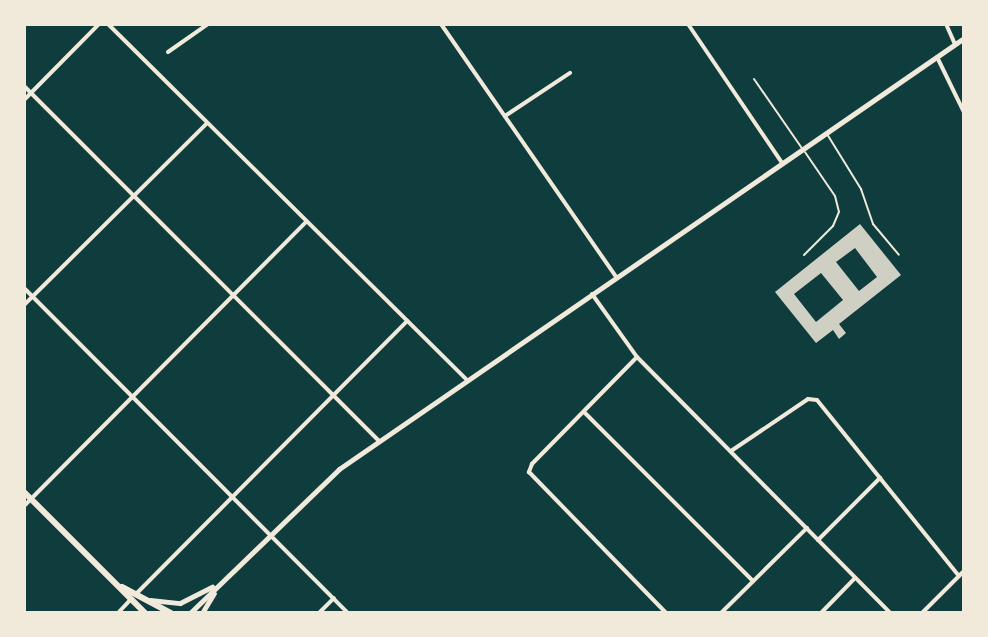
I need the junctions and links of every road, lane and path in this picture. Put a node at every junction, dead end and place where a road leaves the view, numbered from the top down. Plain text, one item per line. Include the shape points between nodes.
1 (99, 24) edge
2 (108, 24) edge
3 (208, 24) edge
4 (441, 24) edge
5 (688, 24) edge
6 (946, 24) edge
7 (964, 38) edge
8 (955, 44) junction
9 (168, 52) dead end
10 (936, 57) junction
11 (570, 73) dead end
12 (754, 79) dead end
13 (24, 86) edge
14 (31, 93) junction
15 (24, 100) edge
16 (964, 112) edge
17 (505, 116) junction
18 (207, 123) junction
19 (826, 133) junction
20 (802, 149) junction
21 (782, 163) junction
22 (134, 196) junction
23 (306, 222) junction
24 (804, 255) dead end
25 (899, 255) dead end
26 (616, 277) junction
27 (24, 288) edge
28 (592, 293) junction
29 (233, 295) junction
30 (32, 296) junction
31 (24, 305) edge
32 (407, 321) junction
33 (637, 357) junction
34 (466, 379) junction
35 (333, 395) junction
36 (133, 396) junction
37 (584, 412) junction
38 (378, 440) junction
39 (730, 451) junction
40 (880, 478) junction
41 (24, 492) edge
42 (233, 497) junction
43 (31, 499) junction
44 (24, 506) edge
45 (807, 528) junction
46 (270, 534) junction
47 (818, 540) junction
48 (962, 574) edge
49 (226, 577) junction
50 (855, 578) junction
51 (753, 581) junction
52 (136, 597) junction
53 (334, 598) junction
54 (118, 613) edge
55 (145, 613) edge
56 (171, 613) edge
57 (190, 613) edge
58 (202, 613) edge
59 (319, 613) edge
60 (348, 613) edge
61 (666, 613) edge
62 (721, 613) edge
63 (821, 613) edge
64 (890, 613) edge
65 (922, 613) edge

1 - 14 street
2 - 18 street
3 - 9 street
4 - 17 street
5 - 21 street
6 - 8 street
7 - 8 main road
8 - 10 main road
10 - 16 street
10 - 19 main road
11 - 17 street
12 - 20 lane
13 - 14 street
14 - 15 street
14 - 22 street
17 - 26 street
18 - 22 street
18 - 23 street
19 - 20 main road
19 - 25 lane via 861,189 873,224
20 - 21 main road
20 - 24 lane via 835,196 839,212 833,226
21 - 26 main road
22 - 29 street
22 - 30 street
23 - 29 street
23 - 32 street
26 - 28 main road
27 - 30 street
28 - 33 street
28 - 34 main road
29 - 35 street
29 - 36 street
30 - 31 street
30 - 36 street
32 - 34 street
32 - 35 street
33 - 37 street
33 - 39 street
34 - 38 main road
35 - 38 street
35 - 42 street
36 - 42 street
36 - 43 street
37 - 51 street
37 - 61 street via 529,469
38 - 46 main road via 327,479
39 - 40 street via 813,397
39 - 45 street
40 - 47 street
40 - 48 street
41 - 43 main road
42 - 46 street
42 - 52 street
43 - 44 street
43 - 52 main road
45 - 47 street
45 - 51 street
46 - 49 main road
46 - 53 street
47 - 50 street
48 - 65 street
49 - 52 main road via 185,602
49 - 57 main road
49 - 58 main road
50 - 63 street
50 - 64 street
51 - 62 street
52 - 54 street
52 - 55 main road
52 - 56 main road
53 - 59 street
53 - 60 street

